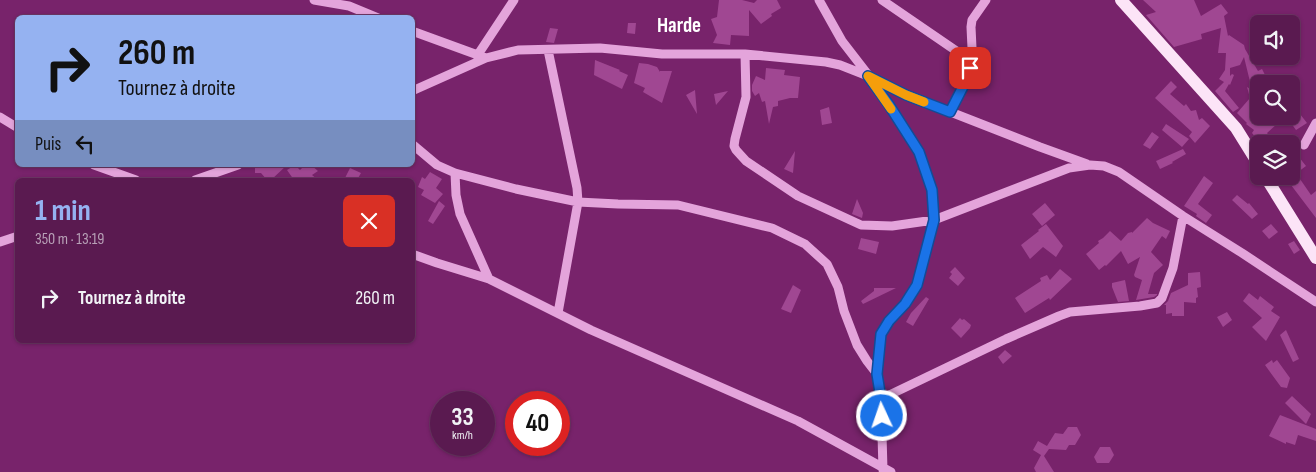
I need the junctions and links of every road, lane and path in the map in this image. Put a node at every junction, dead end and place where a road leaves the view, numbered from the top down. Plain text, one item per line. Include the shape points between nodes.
1 (314, 0) edge
2 (514, 0) edge
3 (819, 0) edge
4 (882, 0) edge
5 (986, 0) edge
6 (1121, 0) edge
7 (351, 3) edge
8 (373, 15) edge
9 (415, 32) edge
10 (548, 50) junction
11 (746, 54) junction
12 (482, 57) junction
13 (971, 61) junction
14 (868, 76) junction
15 (415, 90) edge
16 (950, 112) junction
17 (0, 117) edge
18 (1316, 123) edge
19 (15, 126) edge
20 (1304, 145) dead end
21 (415, 147) edge
22 (1250, 151) edge
23 (1090, 165) junction
24 (100, 167) edge
25 (232, 167) edge
26 (456, 173) junction
27 (130, 178) edge
28 (201, 178) edge
29 (1271, 185) edge
30 (578, 202) junction
31 (1183, 216) junction
32 (934, 220) junction
33 (15, 237) edge
34 (0, 242) edge
35 (415, 255) edge
36 (1316, 258) edge
37 (490, 279) junction
38 (1316, 302) edge
39 (558, 313) junction
40 (877, 374) junction
41 (881, 399) junction
42 (883, 469) edge
43 (891, 472) edge

1 - 7 street
2 - 12 street
3 - 14 street via 842,41
4 - 13 street
5 - 13 street via 970,27
6 - 22 main road via 1236,128
7 - 8 street
9 - 12 street
10 - 11 street via 600,48 662,54
10 - 12 street via 518,50
10 - 30 street
11 - 14 street via 826,62
11 - 32 street via 746,97 734,146 746,161 798,196 860,226 892,226
12 - 15 street
13 - 16 street via 969,75
14 - 16 street
14 - 32 street via 919,152 932,190
16 - 23 street
17 - 19 street
18 - 20 street
21 - 26 street via 437,165
23 - 31 street via 1119,172
23 - 32 street via 1069,168
24 - 27 street
25 - 28 street
26 - 30 street
26 - 37 street via 460,214
29 - 36 main road
30 - 39 street
30 - 40 street via 678,205 772,228 805,244 827,264 857,345
31 - 38 street
31 - 41 street via 1173,268 1157,303 1070,312
32 - 40 street via 917,285 881,334
33 - 34 street
35 - 37 street
37 - 39 street
39 - 42 street via 798,421
40 - 41 street
41 - 42 street
42 - 43 street

